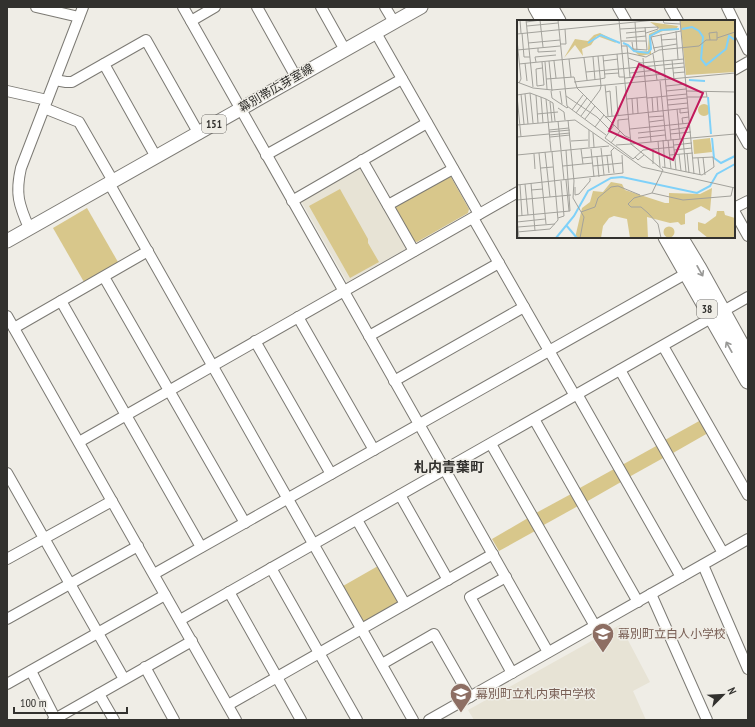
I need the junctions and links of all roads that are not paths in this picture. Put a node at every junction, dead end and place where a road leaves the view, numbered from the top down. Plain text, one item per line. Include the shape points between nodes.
1 (36, 7) edge
2 (183, 7) edge
3 (215, 7) edge
4 (257, 7) edge
5 (321, 7) edge
6 (385, 7) edge
7 (421, 7) edge
8 (536, 7) edge
9 (550, 7) edge
10 (618, 7) edge
11 (670, 7) edge
12 (727, 7) edge
13 (81, 12) edge
14 (543, 20) edge
15 (557, 20) edge
16 (625, 20) edge
17 (677, 20) edge
18 (733, 20) edge
19 (191, 21) junction
20 (394, 22) junction
21 (735, 23) edge
22 (376, 33) junction
23 (345, 50) junction
24 (748, 50) edge
25 (748, 62) edge
26 (104, 64) junction
27 (735, 69) edge
28 (296, 77) junction
29 (402, 79) junction
30 (55, 80) junction
31 (7, 91) edge
32 (46, 104) junction
33 (240, 109) junction
34 (735, 121) edge
35 (427, 123) junction
36 (199, 134) junction
37 (748, 144) edge
38 (266, 155) junction
39 (156, 157) junction
40 (362, 160) junction
41 (453, 169) junction
42 (111, 182) junction
43 (517, 193) edge
44 (292, 201) junction
45 (748, 201) edge
46 (388, 205) junction
47 (735, 209) edge
48 (735, 212) edge
49 (476, 216) junction
50 (29, 228) junction
51 (748, 236) edge
52 (678, 238) edge
53 (679, 238) edge
54 (7, 242) edge
55 (148, 251) junction
56 (414, 251) junction
57 (499, 263) junction
58 (687, 273) junction
59 (104, 277) junction
60 (344, 291) junction
61 (748, 297) edge
62 (61, 301) junction
63 (524, 307) junction
64 (717, 315) junction
65 (7, 316) edge
66 (298, 317) junction
67 (14, 328) junction
68 (369, 336) junction
69 (255, 341) junction
70 (663, 346) junction
71 (549, 351) junction
72 (748, 357) edge
73 (213, 366) junction
74 (620, 370) junction
75 (394, 381) junction
76 (748, 381) edge
77 (169, 390) junction
78 (576, 395) junction
79 (126, 415) junction
80 (534, 419) junction
81 (420, 424) junction
82 (79, 442) junction
83 (491, 444) junction
84 (374, 450) junction
85 (445, 470) junction
86 (7, 473) edge
87 (331, 474) junction
88 (10, 487) edge
89 (400, 495) junction
90 (748, 495) edge
91 (288, 498) junction
92 (112, 501) junction
93 (357, 520) junction
94 (244, 523) junction
95 (44, 538) junction
96 (748, 539) edge
97 (313, 544) junction
98 (138, 546) junction
99 (201, 547) junction
100 (723, 553) junction
101 (493, 554) junction
102 (7, 559) edge
103 (703, 565) junction
104 (271, 568) junction
105 (154, 574) junction
106 (506, 577) junction
107 (681, 577) junction
108 (448, 580) junction
109 (70, 584) junction
110 (229, 592) junction
111 (651, 594) junction
112 (165, 595) junction
113 (638, 602) junction
114 (405, 604) junction
115 (7, 619) edge
116 (180, 620) junction
117 (595, 626) junction
118 (362, 629) junction
119 (97, 633) junction
120 (192, 641) junction
121 (548, 652) junction
122 (320, 654) junction
123 (382, 664) junction
124 (145, 667) junction
125 (748, 669) edge
126 (31, 671) junction
127 (512, 673) junction
128 (277, 678) junction
129 (124, 679) junction
130 (7, 684) edge
131 (99, 694) junction
132 (470, 697) junction
133 (228, 705) junction
134 (55, 719) edge
135 (114, 720) edge
136 (174, 720) edge
137 (236, 720) edge
138 (301, 720) edge
139 (357, 720) edge
140 (412, 720) edge
141 (429, 720) edge
142 (707, 720) edge

1 - 13 street
2 - 19 street
3 - 19 street
4 - 28 street
5 - 23 street
6 - 20 street
7 - 20 main road, 幕別帯広芽室線 / 151
8 - 14 highway
9 - 15 highway
10 - 16 street
11 - 17 street
12 - 18 street
13 - 30 street
19 - 33 street
20 - 22 main road, 幕別帯広芽室線 / 151
21 - 24 street
22 - 23 main road, 幕別帯広芽室線 / 151
22 - 29 street
23 - 28 main road, 幕別帯広芽室線 / 151
25 - 27 street
26 - 30 street via 72,82
26 - 36 street via 146,40
26 - 39 street
28 - 33 main road, 幕別帯広芽室線 / 151
29 - 35 street
29 - 38 street
30 - 32 street
31 - 32 street
32 - 42 street via 79,122
32 - 50 street via 18,181 20,208
33 - 36 main road, 幕別帯広芽室線 / 151
33 - 38 street
34 - 37 street
35 - 40 street
35 - 41 street
36 - 39 main road, 幕別帯広芽室線 / 151
38 - 44 street
39 - 42 main road, 幕別帯広芽室線 / 151
40 - 44 street
40 - 46 street
41 - 46 street
41 - 49 street
42 - 50 main road, 幕別帯広芽室線 / 151
42 - 55 street
43 - 49 street
44 - 60 street
45 - 47 street
46 - 56 street
48 - 51 street
49 - 56 street
49 - 57 street
50 - 54 main road, 幕別帯広芽室線 / 151
52 - 58 highway, 38
53 -> 64 highway, 38 via 698,267
55 - 59 street
55 - 73 street
56 - 60 street
57 - 63 street
57 - 68 street
58 - 64 highway, 38
58 - 71 street
59 - 62 street
59 - 77 street
60 - 66 street
60 - 68 street
61 - 64 street
62 - 67 street
62 - 79 street
63 - 71 street
63 - 75 street
64 - 70 street
64 - 72 highway, 38
76 -> 64 highway, 38
65 - 67 street
66 - 69 street
66 - 84 street
67 - 82 street
68 - 75 street
69 - 73 street
69 - 87 street
70 - 74 street
70 - 90 street
71 - 78 street
71 - 81 street
73 - 77 street
73 - 91 street
74 - 78 street
74 - 100 street
75 - 81 street
77 - 79 street
77 - 94 street
78 - 80 street
78 - 107 street
79 - 82 street
79 - 99 street
80 - 83 street
80 - 113 street
81 - 84 street
81 - 85 street
82 - 92 street
83 - 85 street
83 - 117 street
84 - 87 street
85 - 89 street
85 - 101 street
86 - 88 street
87 - 91 street
88 - 95 street
89 - 93 street
89 - 108 street
91 - 94 street
91 - 97 street
92 - 95 street
92 - 98 street
93 - 97 street
93 - 114 street
94 - 99 street
95 - 102 street
95 - 109 street
96 - 100 street
97 - 104 street
97 - 118 street
98 - 105 street
98 - 109 street
99 - 105 street
100 - 103 street
101 - 106 street
101 - 108 street
103 - 107 street
103 - 125 street
104 - 110 street
104 - 122 street
105 - 112 street
106 - 121 street
106 - 127 street via 470,598
107 - 111 street
108 - 114 street
109 - 115 street
109 - 119 street
110 - 116 street
110 - 128 street
111 - 113 street
111 - 142 street
112 - 116 street
112 - 119 street
113 - 117 street
114 - 118 street
116 - 120 street
117 - 121 street
118 - 122 street
118 - 123 street
119 - 126 street
119 - 129 street
120 - 124 street
120 - 133 street
121 - 127 street
122 - 128 street
122 - 139 street
123 - 132 street via 434,634
123 - 140 street
124 - 129 street
124 - 136 street
126 - 130 street
126 - 134 street
127 - 132 street
128 - 133 street
128 - 138 street
129 - 131 street
131 - 134 street
131 - 135 street
132 - 141 street
133 - 137 street

